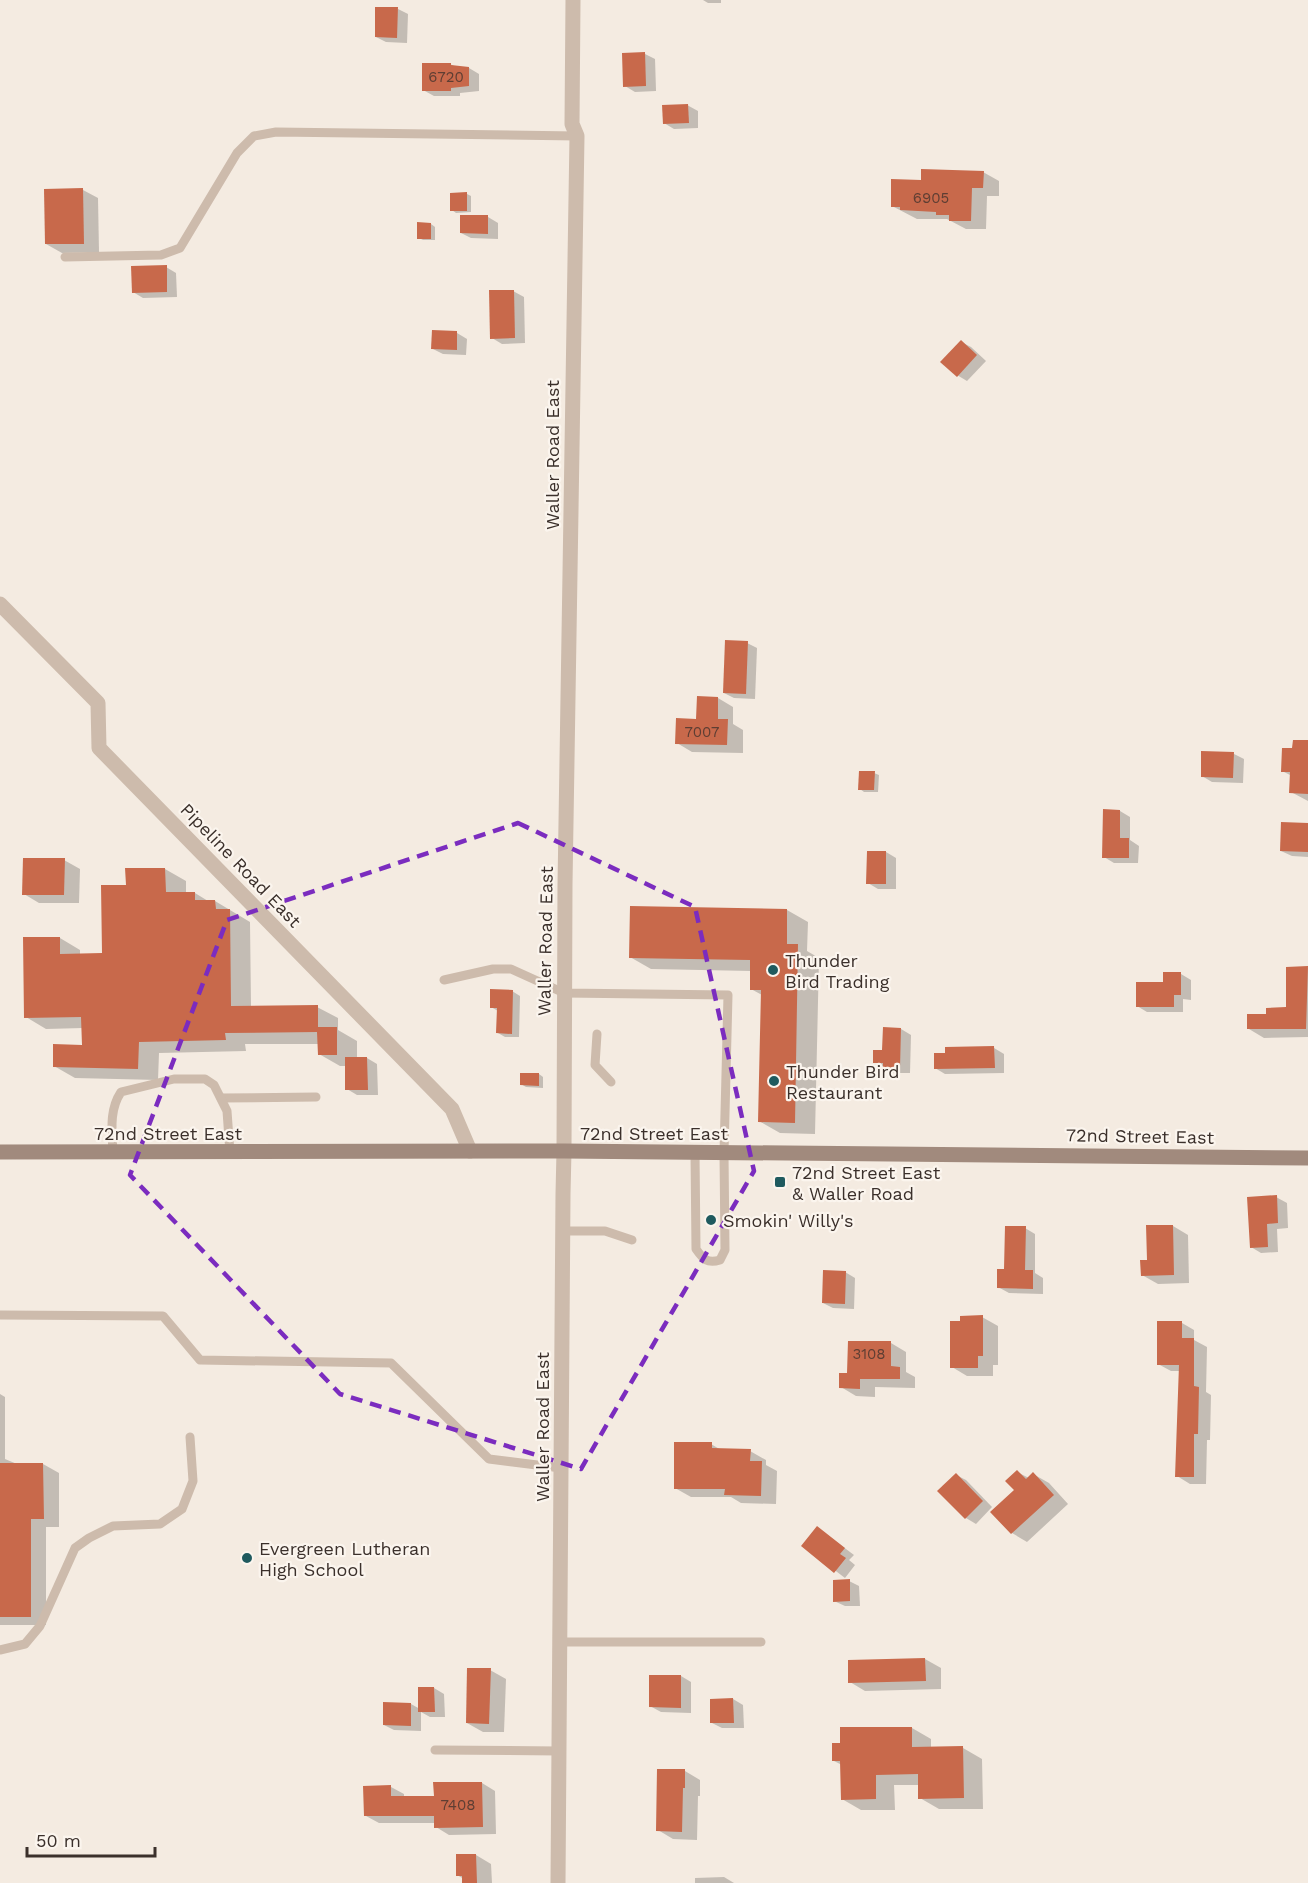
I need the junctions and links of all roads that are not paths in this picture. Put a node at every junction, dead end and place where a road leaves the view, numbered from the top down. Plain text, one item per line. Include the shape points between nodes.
1 (573, 0) edge
2 (577, 136) junction
3 (65, 258) dead end
4 (0, 604) edge
5 (444, 980) dead end
6 (564, 993) junction
7 (597, 1034) dead end
8 (611, 1082) dead end
9 (316, 1097) dead end
10 (221, 1098) junction
11 (470, 1151) junction
12 (564, 1151) junction
13 (0, 1152) edge
14 (113, 1152) junction
15 (230, 1153) junction
16 (695, 1153) junction
17 (724, 1153) junction
18 (1308, 1158) edge
19 (562, 1231) junction
20 (632, 1240) dead end
21 (0, 1315) edge
22 (190, 1437) dead end
23 (561, 1468) junction
24 (761, 1641) dead end
25 (560, 1642) junction
26 (0, 1650) edge
27 (435, 1750) dead end
28 (559, 1751) junction
29 (558, 1883) edge

1 - 2 street, Waller Road East via 572,124
2 - 3 lane via 276,132 254,136 237,153 180,248 161,255
2 - 6 street, Waller Road East
4 - 11 street, Pipeline Road East via 98,703 99,748 452,1109
5 - 6 lane via 511,969
6 - 12 street, Waller Road East
6 - 17 lane via 728,995
7 - 8 lane via 595,1065
9 - 10 lane
10 - 14 lane via 214,1085 205,1079 174,1078 121,1092 114,1102 112,1116
10 - 15 lane
11 - 12 main road, 72nd Street East
11 - 15 main road, 72nd Street East
12 - 16 main road, 72nd Street East
12 - 19 street, Waller Road East
13 - 14 main road, 72nd Street East
14 - 15 main road, 72nd Street East
16 - 17 main road, 72nd Street East
16 - 17 lane via 696,1249 702,1259 712,1263 720,1260 725,1250
17 - 18 main road, 72nd Street East
19 - 20 lane via 605,1231
19 - 23 street, Waller Road East
21 - 23 lane via 163,1316 200,1360 392,1363 489,1459
22 - 26 lane via 194,1481 182,1509 160,1524 113,1526 75,1548 40,1626 25,1644
23 - 25 street, Waller Road East
24 - 25 lane
25 - 28 street, Waller Road East
27 - 28 lane
28 - 29 street, Waller Road East

